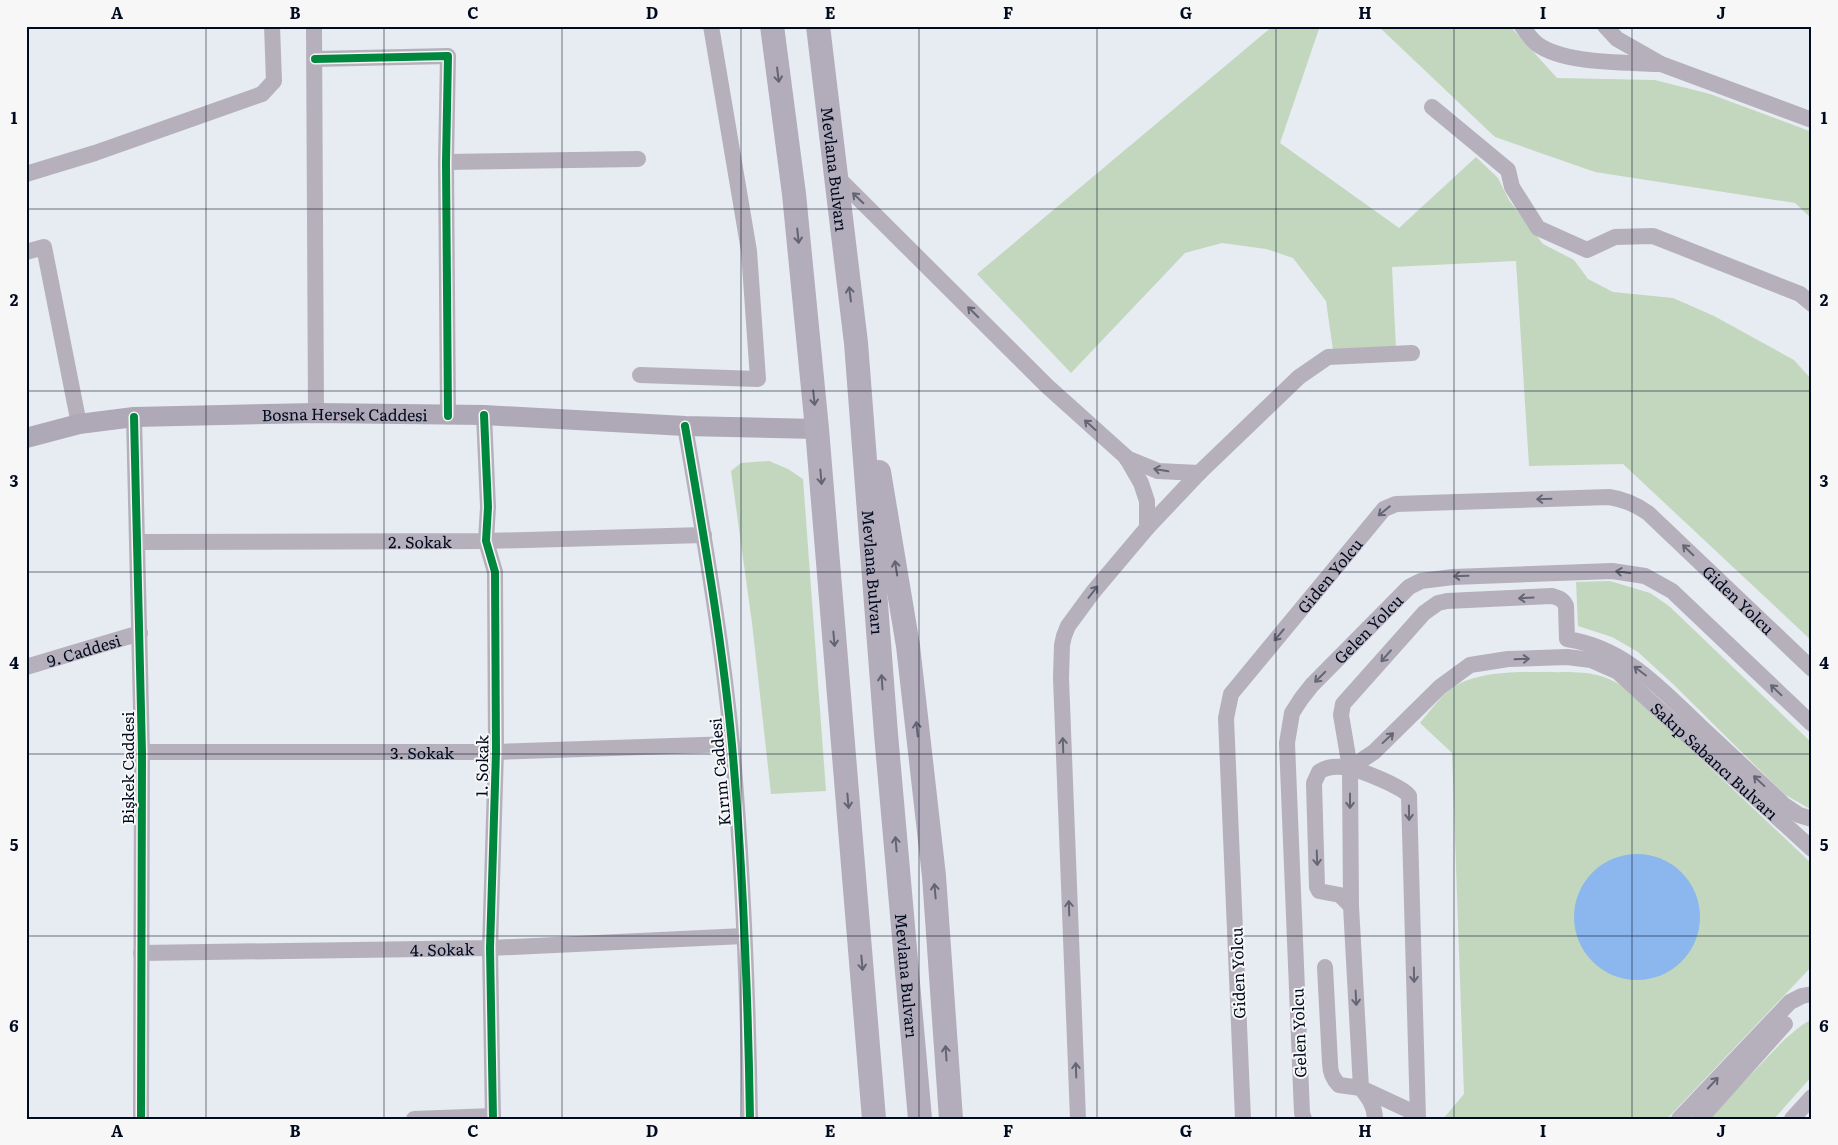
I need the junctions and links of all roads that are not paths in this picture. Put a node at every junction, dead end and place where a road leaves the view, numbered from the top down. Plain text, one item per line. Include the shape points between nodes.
1 (272, 26) edge
2 (314, 26) edge
3 (711, 26) edge
4 (772, 26) edge
5 (818, 26) edge
6 (1522, 26) edge
7 (1605, 26) edge
8 (314, 59) junction
9 (1661, 64) junction
10 (1432, 108) dead end
11 (1812, 120) edge
12 (638, 159) dead end
13 (446, 162) junction
14 (26, 174) edge
15 (836, 176) junction
16 (26, 252) edge
17 (1812, 304) edge
18 (856, 343) junction
19 (1412, 353) dead end
20 (640, 375) dead end
21 (316, 413) junction
22 (484, 415) junction
23 (448, 416) junction
24 (134, 417) junction
25 (79, 424) junction
26 (685, 426) junction
27 (816, 429) junction
28 (26, 438) edge
29 (1126, 458) junction
30 (1199, 473) junction
31 (1147, 528) junction
32 (704, 535) junction
33 (486, 541) junction
34 (138, 542) junction
35 (140, 633) junction
36 (1567, 639) junction
37 (1567, 657) junction
38 (26, 667) edge
39 (1812, 669) edge
40 (1812, 724) edge
41 (732, 744) junction
42 (142, 752) junction
43 (496, 752) junction
44 (1350, 768) junction
45 (1812, 819) edge
46 (1812, 850) edge
47 (1350, 906) junction
48 (744, 936) junction
49 (490, 948) junction
50 (141, 953) junction
51 (1325, 967) dead end
52 (1812, 994) edge
53 (1785, 1024) dead end
54 (948, 1078) junction
55 (1361, 1088) junction
56 (1812, 1097) edge
57 (1418, 1116) edge
58 (493, 1117) edge
59 (141, 1119) edge
60 (414, 1119) edge
61 (750, 1119) edge
62 (874, 1119) edge
63 (920, 1119) edge
64 (951, 1119) edge
65 (961, 1119) edge
66 (1078, 1119) edge
67 (1243, 1119) edge
68 (1304, 1119) edge
69 (1376, 1119) edge
70 (1679, 1119) edge
71 (1700, 1119) edge
72 (1792, 1119) edge

1 - 14 street via 274,81 262,94
2 - 8 street
3 - 20 street via 749,251 758,379
4 -> 27 highway via 794,194
5 - 15 highway, Mevlana Bulvarı
6 - 9 street via 1537,44 1557,53 1591,60
7 - 9 street via 1617,39
8 - 13 street via 448,56
8 - 21 street
9 - 11 street
10 - 17 street via 1508,170 1512,188 1538,228 1587,250 1614,237 1653,236 1800,294
12 - 13 street
13 - 23 street
18 -> 15 highway, Mevlana Bulvarı
29 -> 15 street via 1047,386
16 - 25 street via 44,247
54 -> 18 highway via 934,876 908,646
63 -> 18 highway, Mevlana Bulvarı
19 - 30 street via 1328,357 1299,377
21 - 23 main road, Bosna Hersek Caddesi
21 - 24 main road, Bosna Hersek Caddesi
22 - 23 main road, Bosna Hersek Caddesi
22 - 26 main road, Bosna Hersek Caddesi
22 - 33 street, 1. Sokak via 488,507
24 - 25 main road, Bosna Hersek Caddesi
24 - 34 street, Bişkek Caddesi
25 - 28 main road, Bosna Hersek Caddesi
26 - 27 main road, Bosna Hersek Caddesi
26 - 32 street, Kırım Caddesi
27 -> 62 highway
30 -> 29 street via 1158,471
29 - 31 street via 1147,501
30 - 31 street
66 -> 31 street via 1062,645 1068,626
32 - 33 street, 2. Sokak
32 - 41 street, Kırım Caddesi
33 - 34 street, 2. Sokak
33 - 43 street, 1. Sokak via 495,572
34 - 35 street, Bişkek Caddesi
35 - 38 street, 9. Caddesi
35 - 42 street, Bişkek Caddesi
36 - 37 street
36 -> 44 street via 1566,606 1552,596 1446,601 1431,607 1343,704 1341,715
45 -> 36 street via 1799,816 1784,805 1641,671 1596,645
44 -> 37 street, Sakıp Sabancı Bulvarı via 1374,752 1440,687 1470,665
37 - 46 street, Sakıp Sabancı Bulvarı via 1591,660 1618,672
39 -> 67 street, Giden Yolcu via 1648,513 1622,499 1396,504 1384,509 1229,698 1226,718
40 -> 68 street, Gelen Yolcu via 1672,591 1645,576 1612,570 1453,577 1421,580 1409,587 1312,685 1295,706 1289,724 1286,743
41 - 43 street, 3. Sokak
41 - 48 street, Kırım Caddesi
42 - 43 street, 3. Sokak
42 - 50 street, Bişkek Caddesi
43 - 49 street, 1. Sokak
44 -> 47 street
44 -> 47 street via 1325,768 1316,776 1314,784 1317,887 1319,891 1340,895
44 -> 57 street via 1398,787 1409,796
47 -> 55 street
48 - 49 street, 4. Sokak
48 - 61 street, Kırım Caddesi
49 - 50 street, 4. Sokak
49 - 58 street, 1. Sokak
50 - 59 street, Bişkek Caddesi
51 - 55 street via 1330,1072 1339,1086
70 -> 52 street via 1790,1002
53 - 71 street
54 - 64 highway
54 - 65 main road
55 - 57 street
55 - 69 street via 1371,1102
56 - 72 street
58 - 60 street

